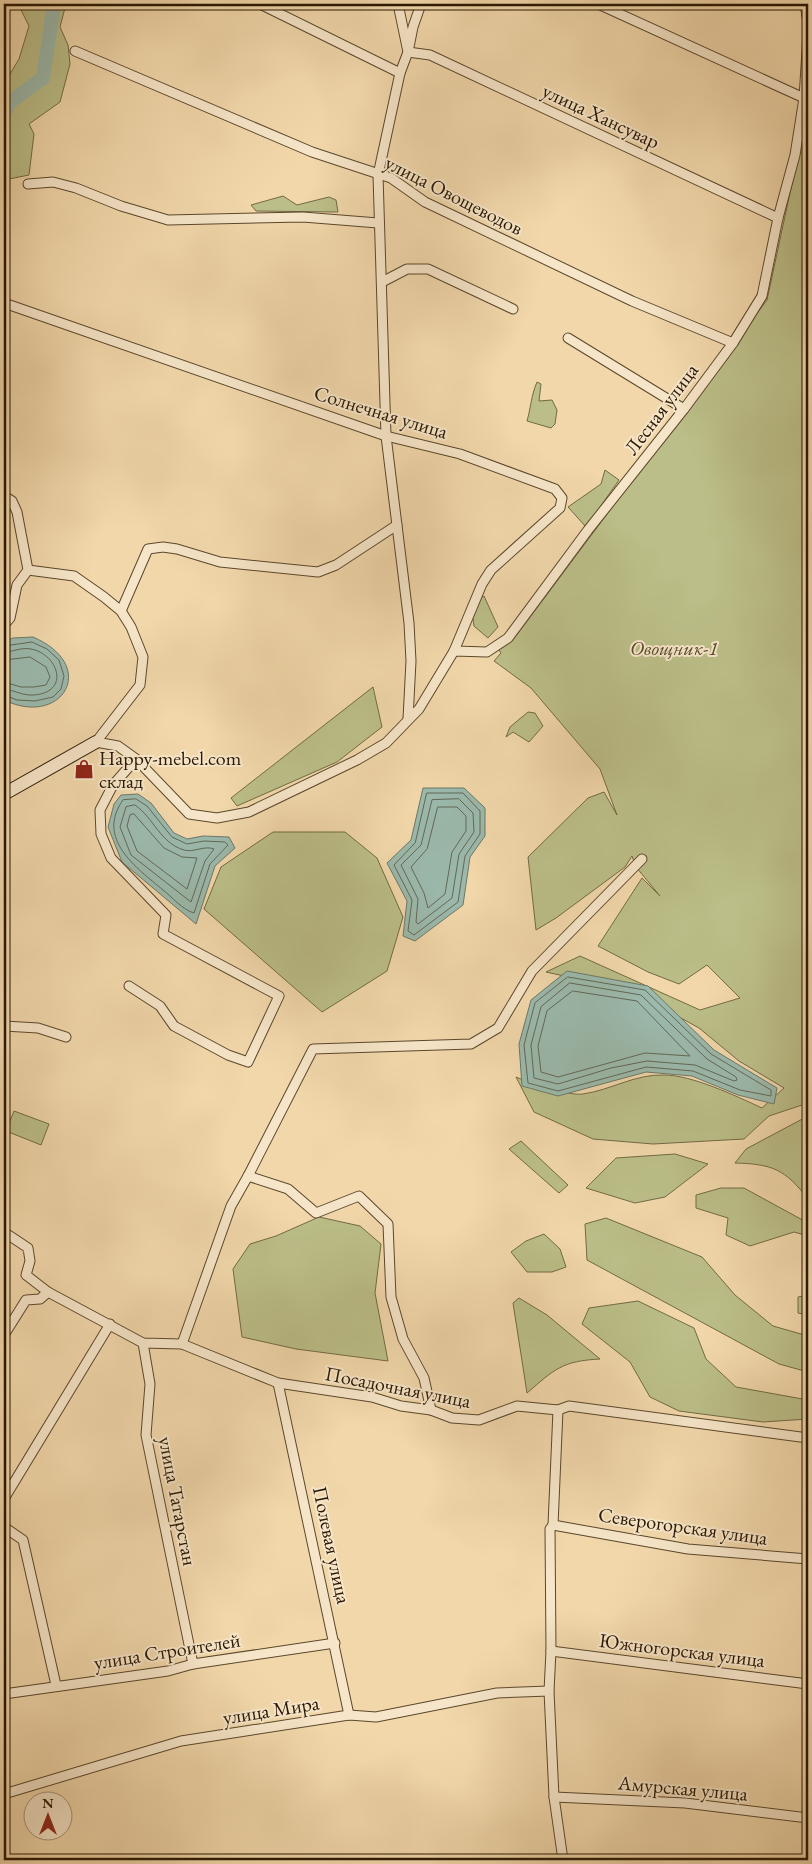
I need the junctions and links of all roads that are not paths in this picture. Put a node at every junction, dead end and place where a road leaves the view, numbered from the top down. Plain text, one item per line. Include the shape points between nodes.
1 (260, 4) edge
2 (398, 4) edge
3 (421, 4) edge
4 (598, 4) edge
5 (805, 4) edge
6 (808, 23) edge
7 (808, 35) edge
8 (75, 51) dead end
9 (408, 52) junction
10 (400, 72) junction
11 (804, 98) junction
12 (378, 176) junction
13 (28, 184) dead end
14 (778, 218) junction
15 (378, 223) junction
16 (382, 282) junction
17 (4, 303) edge
18 (513, 309) dead end
19 (568, 338) dead end
20 (732, 343) junction
21 (684, 409) junction
22 (386, 436) junction
23 (4, 496) edge
24 (397, 525) junction
25 (28, 570) junction
26 (121, 611) junction
27 (4, 625) edge
28 (454, 651) junction
29 (408, 719) junction
30 (96, 742) junction
31 (136, 759) junction
32 (4, 794) edge
33 (642, 859) dead end
34 (129, 986) dead end
35 (4, 1026) edge
36 (66, 1037) dead end
37 (248, 1176) junction
38 (4, 1232) edge
39 (48, 1292) junction
40 (110, 1324) junction
41 (4, 1334) edge
42 (143, 1343) junction
43 (182, 1344) junction
44 (278, 1383) junction
45 (431, 1410) junction
46 (558, 1410) junction
47 (808, 1438) edge
48 (4, 1499) edge
49 (553, 1525) junction
50 (4, 1527) edge
51 (808, 1558) edge
52 (335, 1642) junction
53 (551, 1651) junction
54 (193, 1664) junction
55 (808, 1684) edge
56 (56, 1685) junction
57 (549, 1691) junction
58 (4, 1694) edge
59 (349, 1715) junction
60 (4, 1794) edge
61 (554, 1797) junction
62 (808, 1818) edge
63 (562, 1860) edge

1 - 10 street
2 - 9 street
3 - 9 street
4 - 11 street
5 - 6 street
7 - 11 street, Лесная улица
8 - 12 street, улица Овощеводов via 312,152
9 - 10 street
9 - 14 street, улица Хансувар via 430,55
10 - 12 street
11 - 14 street, Лесная улица via 795,154
12 - 15 street
12 - 20 street, улица Овощеводов via 391,178 425,202 632,301
13 - 15 street via 53,182 168,220 303,217
14 - 20 street, Лесная улица via 762,296
15 - 16 street
16 - 18 street via 407,269 428,269
16 - 22 street
17 - 22 street, Солнечная улица
19 - 21 street
20 - 21 street, Лесная улица
21 - 28 street, Лесная улица via 508,638 487,652
22 - 24 street
22 - 28 street, Солнечная улица via 460,454 555,490 562,498 560,508 491,570
23 - 25 street via 12,501 17,512
24 - 26 street via 336,565 318,572 220,562 170,548 148,549
24 - 29 street via 409,623
25 - 26 street via 74,576
25 - 27 street via 17,584 10,618
26 - 30 street via 143,657 140,685
28 - 29 street via 419,709
29 - 31 street via 386,743 357,760 249,812 217,818 189,814
30 - 31 street via 118,746
30 - 32 street
31 - 34 street via 113,786 100,810 101,834 111,858 166,915 163,934 279,996 248,1062 174,1026 160,1006
33 - 37 street via 532,971 498,1028 478,1040 471,1044 313,1049
35 - 36 street via 38,1028
37 - 43 street via 231,1206
37 - 45 street via 288,1189 316,1213 359,1196 388,1224 391,1297 402,1339 424,1378
38 - 39 street, Посадочная улица via 28,1248 30,1261 26,1274
39 - 40 street, Посадочная улица
39 - 41 street via 40,1299 26,1300
40 - 42 street, Посадочная улица
40 - 48 street
42 - 43 street, Посадочная улица
42 - 54 street, улица Татарстан via 150,1384 146,1435
43 - 44 street, Посадочная улица
44 - 45 street, Посадочная улица via 372,1397 401,1406
44 - 52 street, Полевая улица
45 - 46 street, Посадочная улица via 452,1418 479,1420 517,1406
46 - 47 street, Посадочная улица via 569,1406 595,1408
46 - 49 street
49 - 51 street, Северогорская улица via 688,1548
49 - 53 street via 550,1529
50 - 56 street via 23,1540
52 - 54 street, улица Строителей
52 - 59 street, Полевая улица
53 - 55 street, Южногорская улица
53 - 57 street
54 - 56 street, улица Строителей
56 - 58 street, улица Строителей
57 - 59 street, улица Мира via 497,1693 376,1717
57 - 61 street
59 - 60 street, улица Мира via 181,1741
61 - 62 street, Амурская улица via 684,1803
61 - 63 street

